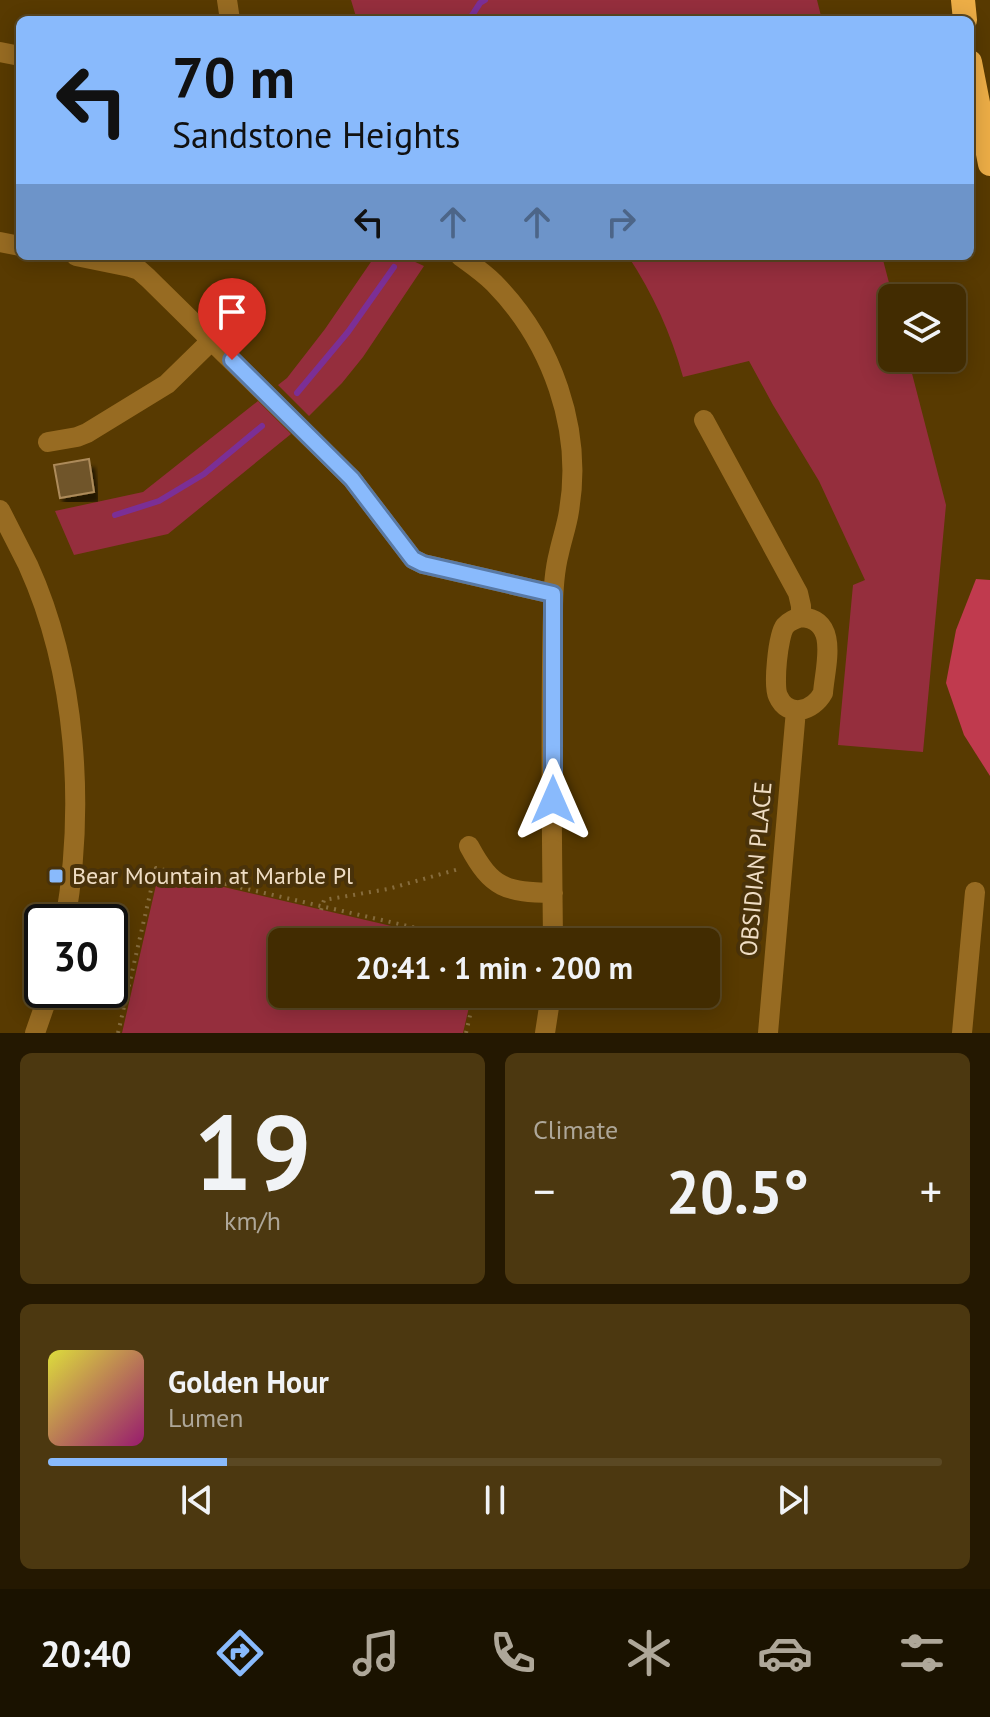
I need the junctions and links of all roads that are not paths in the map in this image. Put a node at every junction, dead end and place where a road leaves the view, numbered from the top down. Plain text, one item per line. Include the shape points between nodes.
1 (974, 82) edge
2 (990, 164) edge
3 (94, 260) edge
4 (465, 260) edge
5 (212, 340) junction
6 (704, 420) dead end
7 (48, 442) dead end
8 (0, 510) edge
9 (553, 594) junction
10 (801, 617) junction
11 (796, 710) junction
12 (474, 855) road end
13 (975, 892) dead end
14 (553, 893) junction
15 (68, 904) edge
16 (553, 928) edge
17 (44, 1008) edge
18 (549, 1008) edge
19 (35, 1033) edge
20 (545, 1033) edge
21 (768, 1033) edge
22 (962, 1033) edge

1 - 2 highway
3 - 5 street via 139,270
4 - 9 street via 492,281 529,328 554,375 565,411 572,479
5 - 7 street via 167,384 87,433
5 - 9 street via 352,479 413,559
6 - 10 street via 798,593
8 - 15 street via 42,602 70,720 75,816
9 - 14 street
10 - 11 street via 781,634 775,688 782,703
10 - 11 street via 819,622 828,639 823,693 812,707
11 - 21 street, OBSIDIAN PLACE
12 - 14 street via 505,887
13 - 22 street
14 - 16 street
17 - 19 street
18 - 20 street

